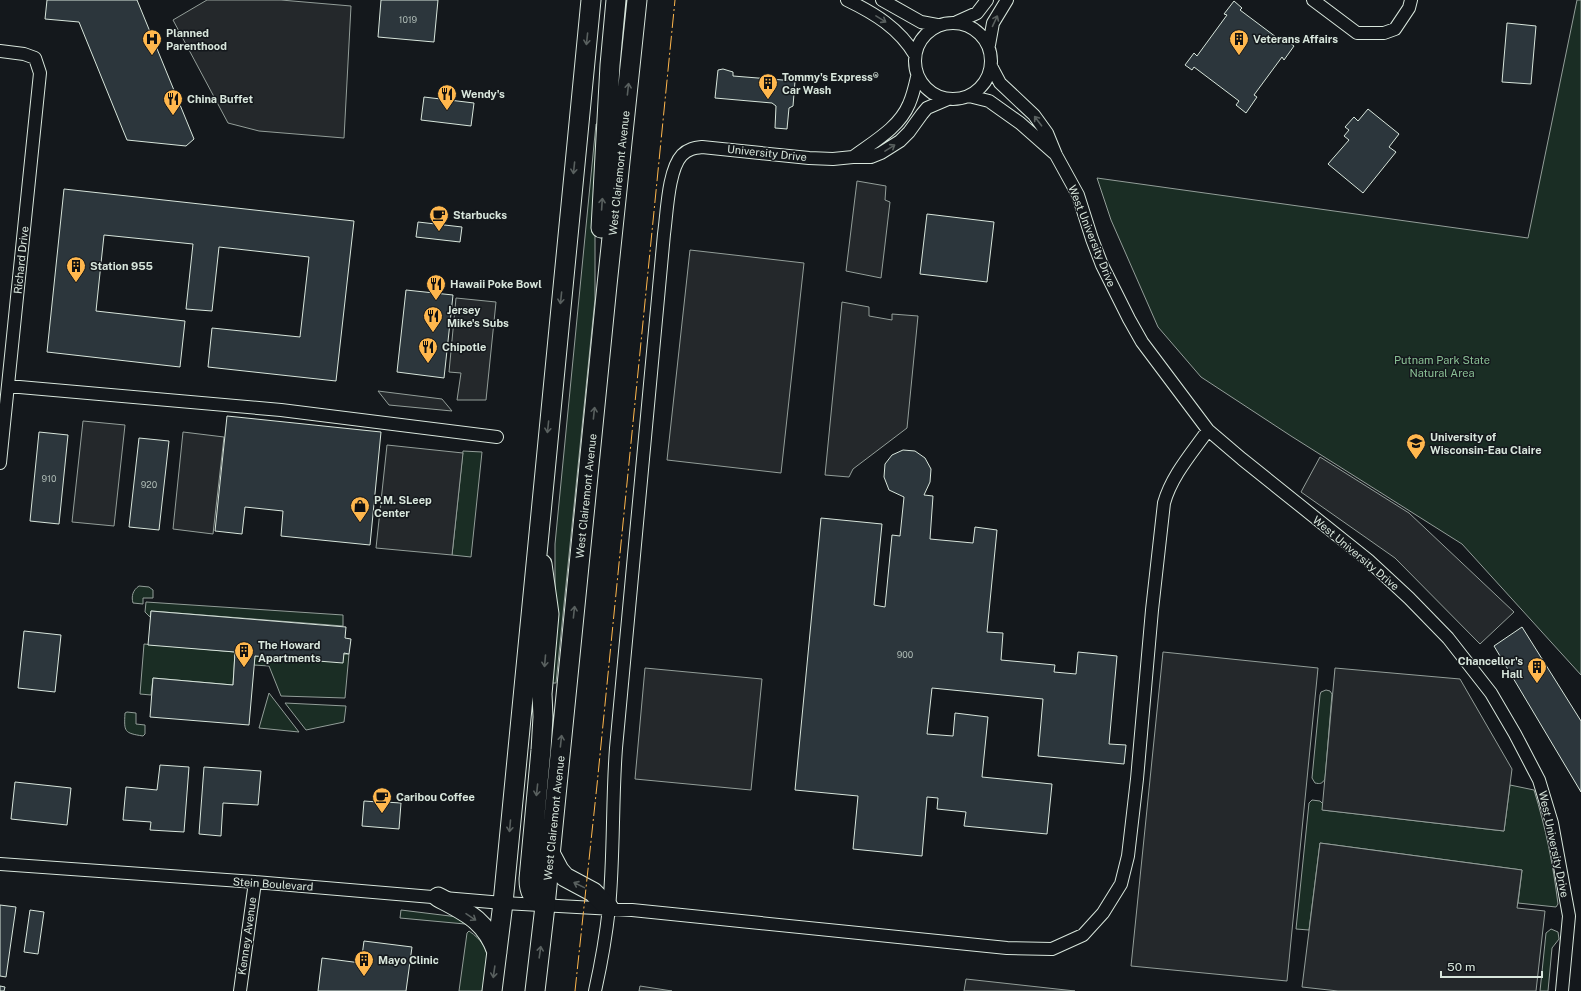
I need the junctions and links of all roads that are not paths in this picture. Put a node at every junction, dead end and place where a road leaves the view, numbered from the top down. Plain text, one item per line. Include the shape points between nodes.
1 (591, 0) edge
2 (616, 0) edge
3 (637, 0) edge
4 (847, 0) edge
5 (882, 0) edge
6 (988, 0) edge
7 (1007, 0) edge
8 (1313, 0) edge
9 (1411, 0) edge
10 (957, 22) junction
11 (937, 26) junction
12 (989, 45) junction
13 (0, 51) edge
14 (915, 54) junction
15 (991, 66) junction
16 (917, 77) junction
17 (969, 96) junction
18 (948, 99) junction
19 (1056, 155) junction
20 (853, 157) junction
21 (607, 285) junction
22 (8, 386) junction
23 (1208, 430) junction
24 (497, 437) dead end
25 (0, 463) edge
26 (537, 539) junction
27 (550, 853) junction
28 (0, 864) edge
29 (255, 882) junction
30 (438, 897) junction
31 (503, 903) junction
32 (546, 906) junction
33 (609, 908) junction
34 (497, 952) junction
35 (240, 991) edge
36 (492, 991) edge
37 (535, 991) edge
38 (595, 991) edge
39 (1562, 991) edge

1 -> 26 main road
21 -> 2 main road via 601,219
21 -> 3 main road, West Clairemont Avenue
4 -> 14 street via 894,27
5 - 11 street via 921,22
6 - 10 street via 977,12
12 -> 7 street via 993,23
8 - 9 street via 1357,33 1384,33 1395,29
10 - 11 street
10 - 12 street via 969,26
11 - 14 street via 926,33 918,43
12 - 15 street
13 - 22 street, Richard Drive via 35,58 40,73
14 - 16 street
15 - 17 street via 979,89
19 -> 15 street, West University Drive via 1047,133 1034,115 1000,84
16 - 18 street via 935,94
16 - 20 street via 909,105 901,118 882,137
17 - 18 street
17 - 19 street, West University Drive via 989,101 1020,123
20 -> 18 street, University Drive via 871,157 891,148 909,132 927,108
19 - 23 street, West University Drive via 1078,195 1102,265 1129,319 1142,342
20 - 33 street, University Drive via 809,158 702,147 690,149 682,155 672,176 613,789
27 -> 21 main road, West Clairemont Avenue
22 - 24 street via 280,410
22 - 25 street, Richard Drive
23 - 33 street, Stein Boulevard via 1174,477 1164,503 1128,856 1121,884 1103,913 1083,935 1052,949 1006,948
23 - 39 street, West University Drive via 1368,560 1409,598 1448,638 1491,693 1539,780 1552,823 1569,916
26 -> 31 main road
26 -> 32 main road via 549,614 542,694 542,750 529,887 531,894
27 - 32 main road, West Clairemont Avenue
33 -> 27 main road via 593,892 564,877
28 - 29 street, Stein Boulevard
29 - 30 street, Stein Boulevard
29 - 35 street, Kenney Avenue
30 - 31 street, Stein Boulevard
30 -> 34 main road via 484,926
31 - 32 street, Stein Boulevard
31 - 34 main road
32 - 33 street, Stein Boulevard
37 -> 32 main road, West Clairemont Avenue
33 - 38 street
34 -> 36 main road

